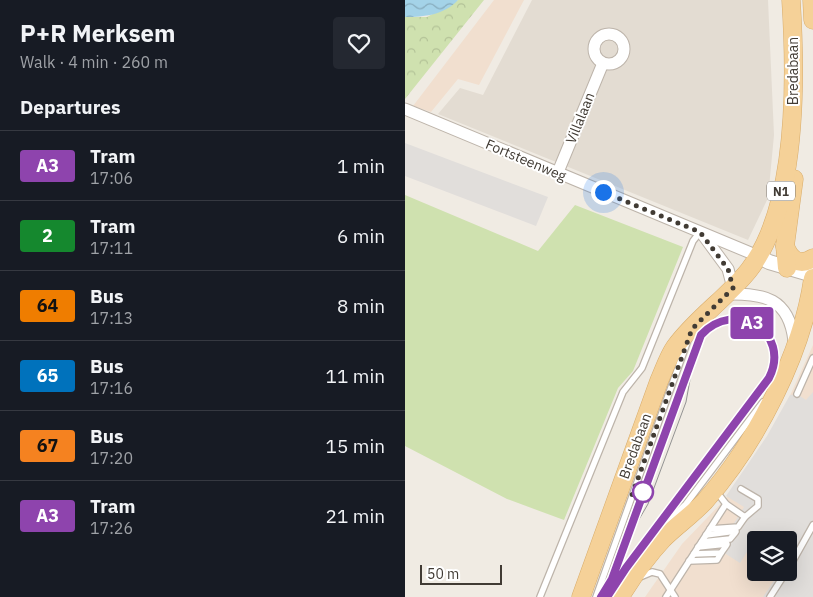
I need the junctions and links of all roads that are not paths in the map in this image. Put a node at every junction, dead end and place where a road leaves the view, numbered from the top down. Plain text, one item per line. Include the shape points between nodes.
1 (791, 0) edge
2 (812, 0) edge
3 (813, 20) edge
4 (603, 63) dead end
5 (405, 109) edge
6 (793, 124) junction
7 (558, 172) junction
8 (700, 232) junction
9 (785, 246) junction
10 (758, 256) junction
11 (813, 258) edge
12 (787, 268) junction
13 (813, 277) edge
14 (730, 291) junction
15 (692, 329) junction
16 (803, 331) edge
17 (813, 358) edge
18 (783, 378) junction
19 (797, 394) dead end
20 (741, 489) dead end
21 (714, 490) junction
22 (726, 504) junction
23 (745, 517) junction
24 (813, 525) edge
25 (710, 529) junction
26 (737, 530) junction
27 (706, 535) junction
28 (730, 539) junction
29 (700, 544) junction
30 (726, 546) junction
31 (721, 553) junction
32 (694, 554) junction
33 (797, 554) edge
34 (689, 561) junction
35 (780, 581) edge
36 (671, 589) junction
37 (624, 591) edge
38 (540, 597) edge
39 (581, 597) edge
40 (597, 597) edge
41 (607, 597) edge
42 (666, 597) edge
43 (675, 597) edge
44 (770, 597) edge

1 - 6 main road, Bredabaan / N1
2 - 3 main road, Bredabaan
4 - 7 street, Villalaan
5 - 7 street, Fortsteenweg
6 - 9 main road via 795,162
6 - 10 main road, Bredabaan / N1 via 781,192
7 - 8 street, Fortsteenweg
8 - 10 street, Fortsteenweg
8 - 14 street via 728,269
8 - 38 lane via 693,241 642,368 623,392
9 - 11 main road via 789,257 797,262
9 - 12 main road
10 - 12 street
10 - 14 main road, Bredabaan / N1
12 - 13 street
13 - 16 main road
14 - 15 main road, Bredabaan / N1
14 - 16 street via 772,300
15 - 39 main road, Bredabaan / N1 via 673,350 659,381
15 - 40 lane
16 - 18 main road
17 - 19 lane
18 - 21 main road via 757,428
18 - 41 lane via 685,504 645,543
20 - 23 lane via 757,499 758,506
21 - 22 lane
21 - 37 main road via 663,539 637,569
22 - 23 lane
22 - 25 lane
23 - 26 lane
24 - 33 lane
25 - 26 lane
25 - 27 lane
26 - 27 lane
26 - 28 lane
27 - 29 lane
28 - 29 lane
28 - 30 lane
29 - 30 lane
29 - 32 lane
30 - 31 lane
31 - 32 lane
31 - 34 lane via 717,560
32 - 34 lane
34 - 36 lane
35 - 44 lane
36 - 37 lane via 660,574 652,572 644,574
36 - 42 lane
36 - 43 lane

